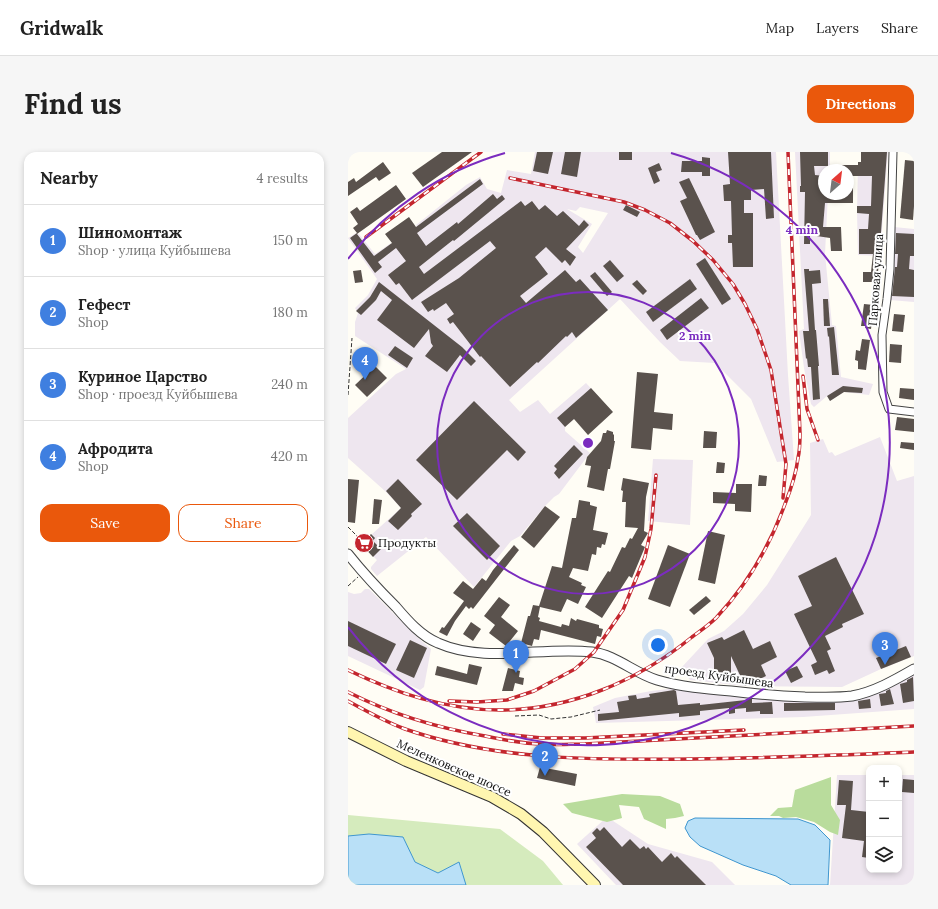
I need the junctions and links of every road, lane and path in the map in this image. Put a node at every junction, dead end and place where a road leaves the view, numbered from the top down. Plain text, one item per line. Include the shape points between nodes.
1 (893, 152) edge
2 (352, 338) dead end
3 (348, 395) edge
4 (914, 412) edge
5 (348, 527) edge
6 (357, 536) dead end
7 (348, 554) edge
8 (361, 571) junction
9 (348, 586) edge
10 (914, 669) edge
11 (600, 710) dead end
12 (515, 716) dead end
13 (348, 732) edge
14 (595, 885) edge

1 - 4 street, Парковая улица via 890,269 882,335 883,392 889,409
2 - 3 path
5 - 6 path
7 - 8 street, проезд Куйбышева
8 - 9 path
8 - 10 street, проезд Куйбышева via 414,627 432,640 466,652 594,652 650,678 670,684 776,696 852,696 872,690
11 - 12 path via 551,719 539,715
13 - 14 main road, Меленковское шоссе via 406,761 492,797 522,814

